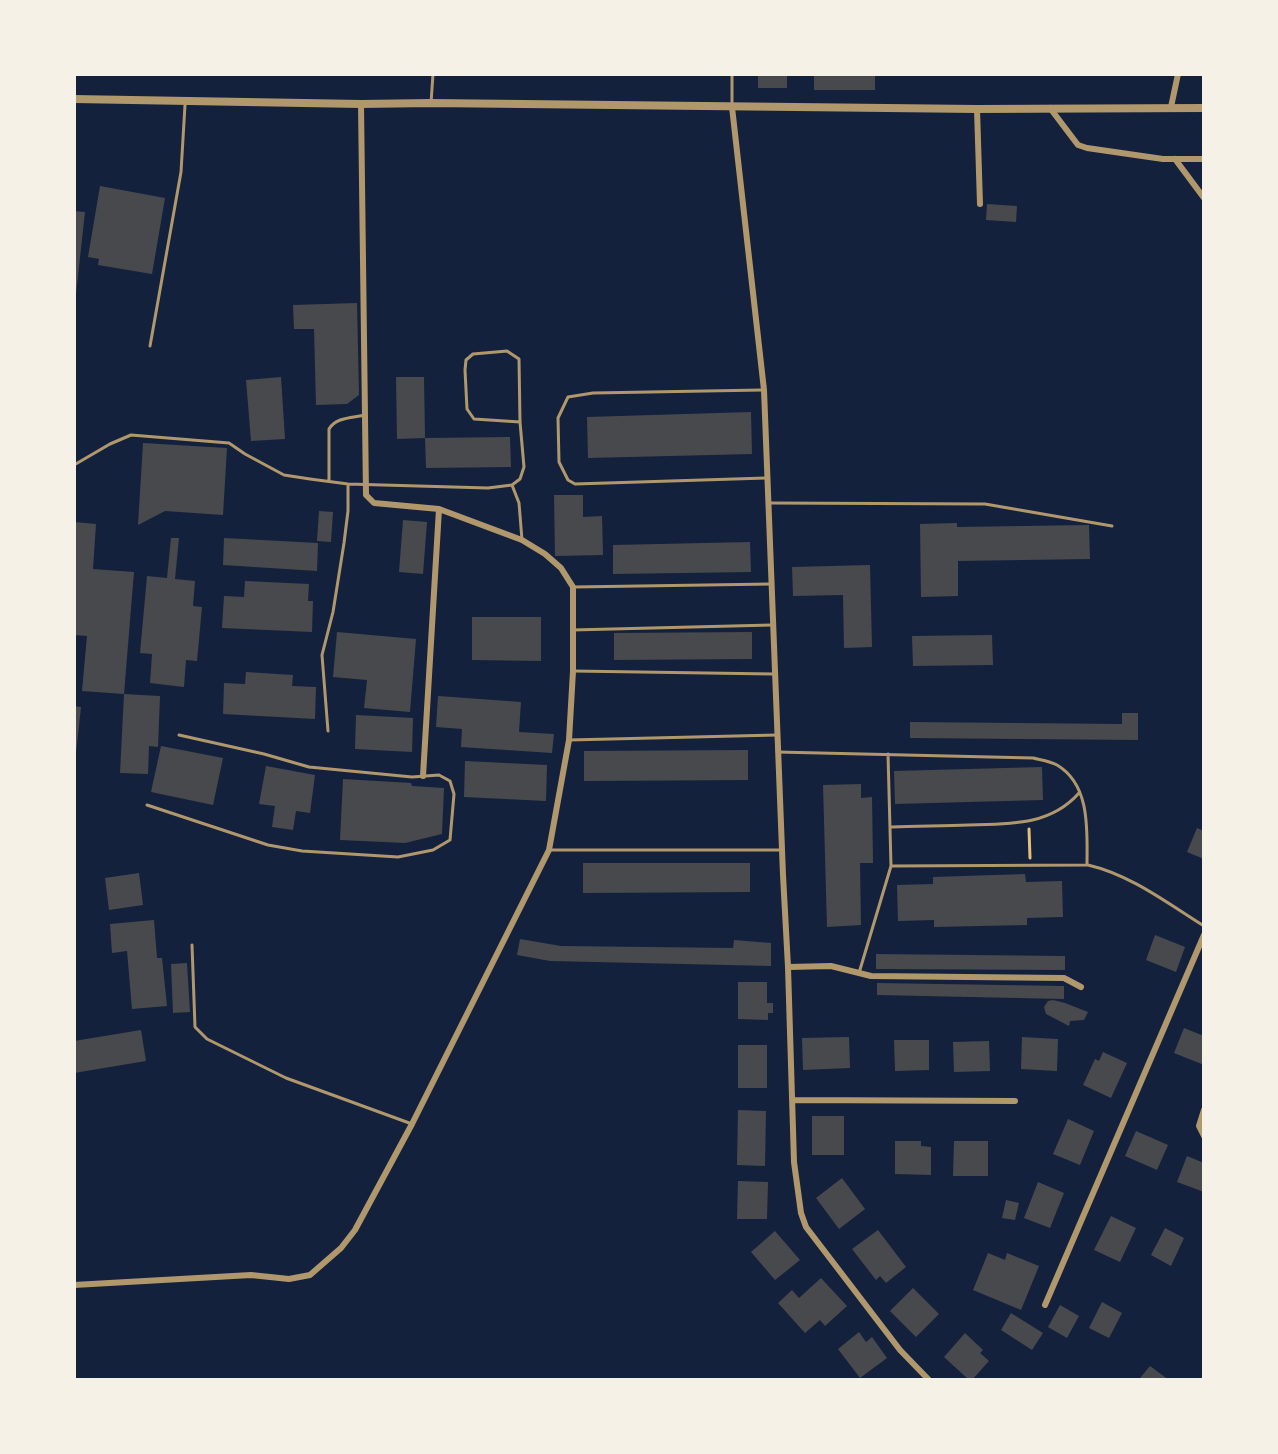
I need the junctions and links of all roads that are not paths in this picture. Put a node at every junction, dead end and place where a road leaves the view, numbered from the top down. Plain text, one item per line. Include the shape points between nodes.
1 (433, 74) edge
2 (732, 74) edge
3 (1178, 74) edge
4 (74, 99) edge
5 (185, 101) junction
6 (431, 103) junction
7 (361, 104) junction
8 (732, 107) junction
9 (1171, 107) junction
10 (1050, 108) junction
11 (1204, 108) edge
12 (977, 109) junction
13 (1175, 159) junction
14 (1204, 159) edge
15 (1204, 198) edge
16 (980, 204) dead end
17 (150, 346) dead end
18 (764, 390) junction
19 (366, 415) junction
20 (520, 422) junction
21 (74, 465) edge
22 (766, 478) junction
23 (329, 481) junction
24 (348, 484) junction
25 (366, 484) junction
26 (512, 485) junction
27 (767, 503) junction
28 (439, 509) junction
29 (1112, 526) dead end
30 (522, 540) junction
31 (771, 584) junction
32 (573, 587) junction
33 (773, 625) junction
34 (572, 630) junction
35 (573, 671) junction
36 (775, 674) junction
37 (328, 731) dead end
38 (179, 735) dead end
39 (777, 735) junction
40 (569, 740) junction
41 (777, 752) junction
42 (888, 754) junction
43 (423, 776) junction
44 (1079, 793) junction
45 (147, 805) dead end
46 (891, 827) junction
47 (549, 850) junction
48 (782, 850) junction
49 (1087, 865) junction
50 (891, 866) junction
51 (1204, 926) edge
52 (1204, 935) edge
53 (192, 945) dead end
54 (788, 967) junction
55 (859, 973) junction
56 (1081, 987) dead end
57 (792, 1100) junction
58 (1015, 1101) dead end
59 (1204, 1110) edge
60 (412, 1124) junction
61 (1204, 1136) edge
62 (74, 1285) edge
63 (1045, 1305) dead end
64 (929, 1380) edge

1 - 6 lane
2 - 8 lane
3 - 9 street
4 - 5 street
5 - 7 street
5 - 17 lane via 181,172
6 - 7 street
6 - 8 street
7 - 19 street
8 - 12 street
8 - 18 street
9 - 10 street
9 - 11 street
10 - 12 street
10 - 13 street via 1078,145
12 - 16 street
13 - 14 street
13 - 15 street
18 - 22 street
18 - 22 lane via 568,397 558,418 559,462 575,484
19 - 23 lane via 340,420 329,429
19 - 25 street
20 - 20 lane via 474,419 467,409 466,360 473,354 507,351 519,359
20 - 26 lane via 524,467
21 - 23 lane via 131,435 229,443 284,475
22 - 27 street
23 - 24 lane
24 - 25 lane
24 - 37 lane via 344,543 322,655
25 - 26 lane
25 - 28 street via 366,495 374,503
26 - 30 lane
27 - 29 lane via 985,504
27 - 31 street
28 - 30 street
28 - 43 street
30 - 32 street via 561,568
31 - 32 lane
31 - 33 street
32 - 34 street
33 - 34 lane
33 - 36 street
34 - 35 street
35 - 36 lane
35 - 40 street
36 - 39 street
38 - 43 lane via 309,767
39 - 40 lane
39 - 41 street
40 - 47 street
41 - 42 lane
41 - 48 street
42 - 44 lane via 1033,758 1055,764
42 - 46 lane
43 - 45 lane via 450,781 450,840 433,850 398,857 268,845
44 - 46 lane via 1066,806 1029,822
44 - 49 lane via 1087,824
46 - 50 lane
47 - 48 lane
47 - 60 street
48 - 54 street
49 - 50 lane
49 - 51 lane via 1129,879
50 - 55 lane
52 - 63 street
53 - 60 lane via 195,1027 207,1039 286,1078
54 - 55 street via 831,966
54 - 57 street
55 - 56 street via 1064,978
57 - 58 street
57 - 64 street via 794,1162 806,1227
59 - 61 street via 1199,1126
60 - 62 street via 355,1230 310,1275

